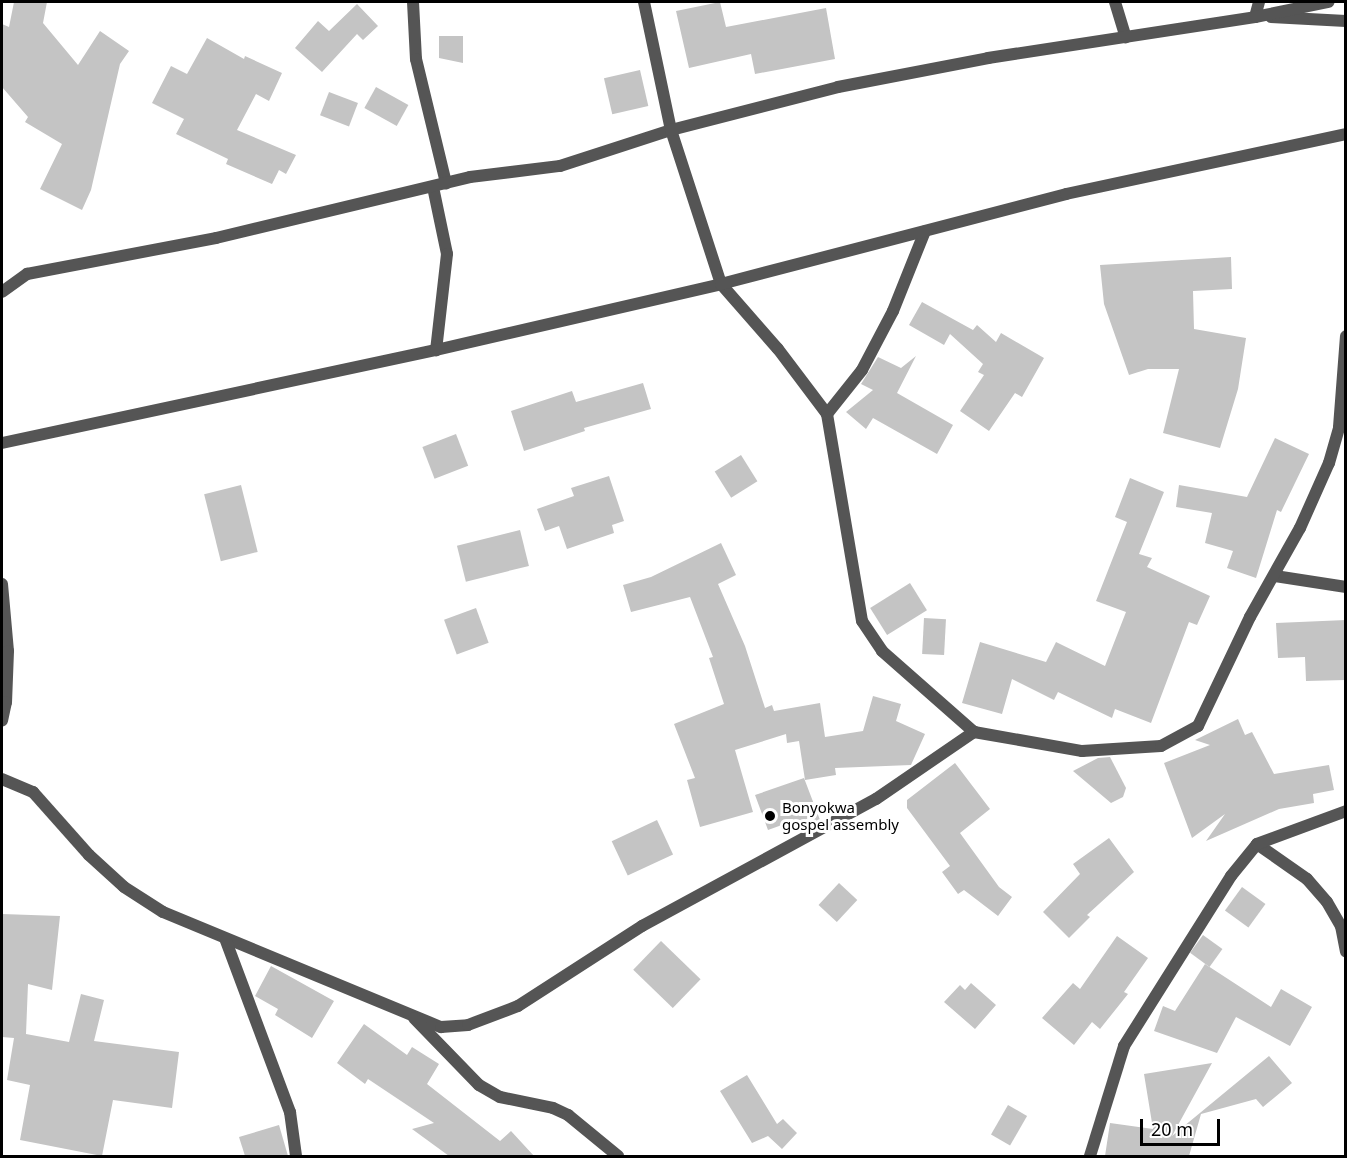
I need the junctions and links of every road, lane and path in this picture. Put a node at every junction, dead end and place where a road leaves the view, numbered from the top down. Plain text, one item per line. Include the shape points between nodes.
1 (413, 2) edge
2 (644, 2) edge
3 (1114, 2) edge
4 (1259, 2) edge
5 (1328, 2) edge
6 (1255, 17) junction
7 (1346, 21) edge
8 (1126, 37) junction
9 (671, 130) junction
10 (1346, 134) edge
11 (446, 183) junction
12 (433, 187) junction
13 (925, 231) junction
14 (721, 284) junction
15 (2, 292) edge
16 (1346, 336) edge
17 (436, 350) junction
18 (827, 414) junction
19 (2, 443) edge
20 (1275, 576) junction
21 (2, 584) edge
22 (1346, 587) edge
23 (2, 721) edge
24 (974, 732) junction
25 (2, 779) edge
26 (1346, 811) edge
27 (1257, 844) junction
28 (226, 941) junction
29 (1346, 952) edge
30 (411, 1014) junction
31 (296, 1156) edge
32 (618, 1156) edge
33 (1090, 1156) edge

1 - 11 street via 416,59
2 - 9 street
3 - 8 street
4 - 6 street
5 - 6 street
6 - 7 street
6 - 8 street
8 - 9 street via 838,87
9 - 11 street via 560,166
9 - 14 street
10 - 13 street via 1066,194
11 - 12 street
12 - 15 street via 216,238 27,274
12 - 17 street via 447,254
13 - 14 street
13 - 18 street via 893,311 862,370
14 - 17 street
14 - 18 street via 778,349
16 - 20 street via 1339,427 1329,463
17 - 19 street
18 - 24 street via 862,621 882,651
20 - 22 street
20 - 24 street via 1250,617 1198,726 1161,746 1082,751
21 - 23 street via 8,651
24 - 30 street via 876,799 593,955 518,1006 441,1027
25 - 28 street via 33,792 89,855 124,887 163,912
26 - 27 street
27 - 29 street via 1307,879 1327,902 1341,926
27 - 33 street via 1231,876 1124,1046
28 - 30 street via 309,970
28 - 31 street via 290,1112
30 - 32 street via 479,1085 500,1097 568,1115

